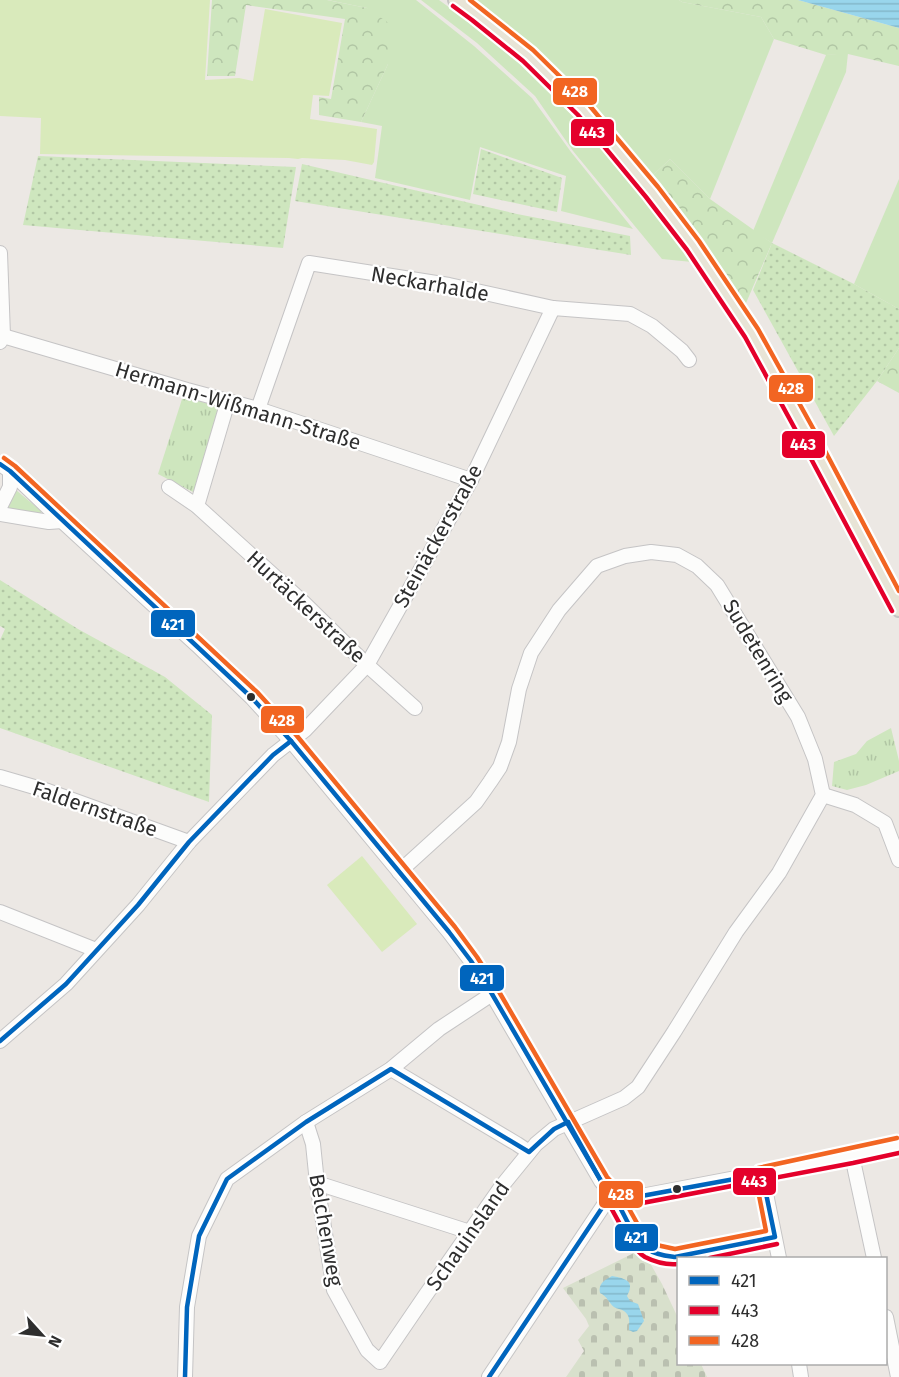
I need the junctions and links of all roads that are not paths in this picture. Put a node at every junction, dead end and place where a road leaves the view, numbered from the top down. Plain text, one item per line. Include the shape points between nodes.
1 (457, 0) edge
2 (0, 253) edge
3 (553, 309) junction
4 (1, 339) edge
5 (689, 360) dead end
6 (228, 401) junction
7 (258, 409) junction
8 (5, 468) edge
9 (471, 480) junction
10 (169, 487) dead end
11 (197, 506) junction
12 (0, 507) edge
13 (0, 514) edge
14 (62, 521) junction
15 (899, 608) edge
16 (367, 665) junction
17 (415, 708) dead end
18 (291, 741) junction
19 (0, 777) edge
20 (823, 795) junction
21 (189, 842) junction
22 (899, 860) edge
23 (399, 872) junction
24 (0, 912) edge
25 (96, 950) junction
26 (492, 994) junction
27 (0, 1041) edge
28 (391, 1069) junction
29 (306, 1122) junction
30 (568, 1122) junction
31 (899, 1145) edge
32 (529, 1152) junction
33 (852, 1156) junction
34 (762, 1174) junction
35 (317, 1183) junction
36 (612, 1193) junction
37 (470, 1232) junction
38 (779, 1257) edge
39 (874, 1257) edge
40 (887, 1323) edge
41 (896, 1350) edge
42 (380, 1362) joint
43 (185, 1377) edge
44 (489, 1377) edge
45 (898, 1377) edge

1 - 15 main road via 519,48 584,110 693,246 751,333
2 - 4 street
3 - 5 street, Neckarhalde via 630,314 652,326
3 - 7 street, Neckarhalde via 449,285 309,263
3 - 9 street, Steinäckerstraße
4 - 6 street, Hermann-Wißmann-Straße
6 - 7 street, Hermann-Wißmann-Straße
6 - 11 street
7 - 9 street, Hermann-Wißmann-Straße
8 - 12 street via 10,486
8 - 14 street
9 - 16 street, Steinäckerstraße
10 - 11 street, Hurtäckerstraße
11 - 16 street, Hurtäckerstraße
13 - 14 street
14 - 18 street via 198,645
16 - 17 street, Hurtäckerstraße
16 - 18 street, Steinäckerstraße
18 - 21 street, Steinäckerstraße
18 - 23 street
19 - 21 street, Faldernstraße
20 - 22 street via 855,805 885,824
20 - 23 street, Sudetenring via 815,759 798,717 717,585 697,566 677,555 651,552 625,556 597,566 559,610 531,653 500,767 476,802
20 - 30 street via 780,873 736,932 638,1088
21 - 25 street, Steinäckerstraße
23 - 26 street via 449,932
24 - 25 street
25 - 27 street, Steinäckerstraße via 66,984
26 - 28 street via 439,1029
26 - 30 street
28 - 29 street
28 - 32 street
29 - 35 street, Belchenweg
29 - 43 street via 227,1179 199,1236 187,1307
30 - 32 street, Schauinsland
30 - 36 street via 601,1181
31 - 33 street
32 - 37 street, Schauinsland
33 - 34 street
33 - 39 street
34 - 36 street via 636,1197
34 - 38 street
35 - 37 street
35 - 42 street, Belchenweg via 334,1290 367,1350
36 - 44 street
37 - 42 street, Schauinsland
40 - 41 street
41 - 45 street

